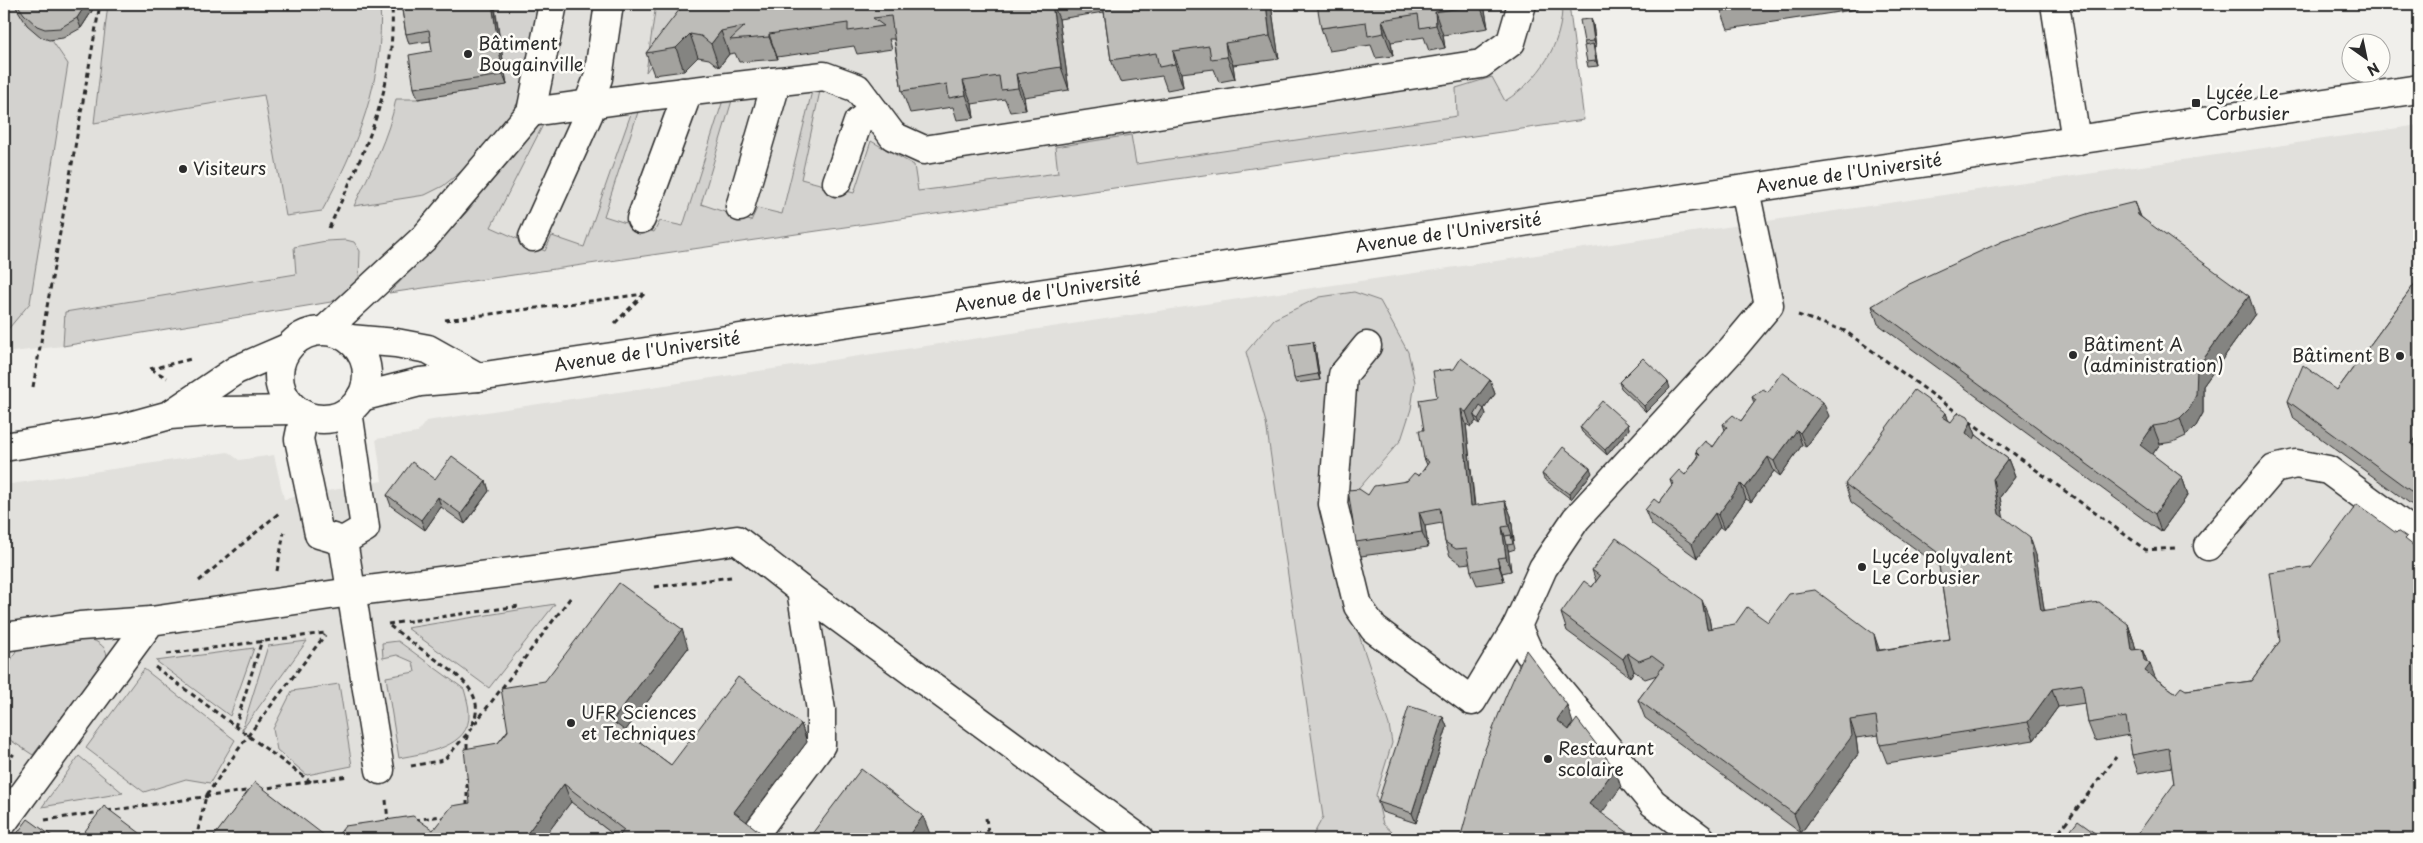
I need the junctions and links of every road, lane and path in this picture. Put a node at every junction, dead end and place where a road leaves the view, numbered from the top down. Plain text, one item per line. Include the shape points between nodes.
1 (100, 4) edge
2 (392, 4) edge
3 (553, 4) edge
4 (609, 4) edge
5 (1522, 4) edge
6 (2055, 4) edge
7 (772, 82) junction
8 (2419, 89) edge
9 (683, 92) junction
10 (588, 104) junction
11 (874, 111) junction
12 (531, 112) junction
13 (2076, 141) junction
14 (837, 182) dead end
15 (1745, 190) junction
16 (740, 208) dead end
17 (641, 219) dead end
18 (329, 228) dead end
19 (533, 237) dead end
20 (1769, 305) junction
21 (338, 335) junction
22 (1367, 346) dead end
23 (287, 348) junction
24 (478, 377) junction
25 (33, 387) dead end
26 (355, 404) junction
27 (300, 413) junction
28 (170, 415) junction
29 (4, 447) edge
30 (282, 511) dead end
31 (286, 523) dead end
32 (2419, 537) edge
33 (343, 540) junction
34 (2208, 546) joint
35 (737, 576) dead end
36 (195, 585) dead end
37 (649, 588) dead end
38 (801, 590) junction
39 (351, 592) junction
40 (562, 600) dead end
41 (271, 605) junction
42 (523, 606) dead end
43 (151, 622) junction
44 (387, 624) junction
45 (1517, 626) junction
46 (357, 628) junction
47 (326, 632) junction
48 (4, 637) edge
49 (262, 641) junction
50 (163, 655) dead end
51 (151, 663) dead end
52 (234, 727) junction
53 (467, 734) junction
54 (247, 736) junction
55 (467, 752) edge
56 (2116, 757) dead end
57 (444, 760) dead end
58 (380, 770) dead end
59 (467, 770) edge
60 (206, 796) junction
61 (386, 803) dead end
62 (462, 812) edge
63 (986, 818) dead end
64 (446, 820) edge
65 (44, 821) dead end
66 (4, 822) edge
67 (406, 822) edge
68 (397, 823) edge
69 (388, 825) junction
70 (760, 827) dead end
71 (389, 830) edge
72 (196, 839) edge
73 (989, 839) edge
74 (1140, 839) edge
75 (1701, 839) edge
76 (2054, 839) edge

1 - 25 path
2 - 18 path via 393,42 378,117
3 - 12 street
4 - 10 street via 598,78
5 - 11 street via 1511,42 1481,64 924,150 893,136
6 - 13 street
7 - 9 street
7 - 11 street via 824,76 857,88
7 - 16 street via 773,94
8 - 13 street, Avenue de l'Université
9 - 10 street
9 - 17 street via 684,103
10 - 12 street
10 - 19 street via 589,113
11 - 14 street via 858,122
12 - 21 street
13 - 15 street, Avenue de l'Université
15 - 20 street
15 - 24 street, Avenue de l'Université
20 - 34 path via 1845,331 2146,550
20 - 45 street via 1576,519 1543,568
21 - 23 street via 310,332
21 - 24 street via 428,349
21 - 26 street via 359,348 365,360 366,385
22 - 45 street via 1343,375 1333,504 1358,606 1374,629 1472,701
23 - 27 street via 280,361 279,381 286,400
23 - 28 street via 236,370
24 - 26 street, Avenue de l'Université via 420,382
26 - 27 street via 334,418 319,419
26 - 33 street via 365,528
27 - 28 street via 223,411
27 - 33 street via 299,439 319,534
28 - 29 street via 123,428
30 - 36 path
31 - 41 path
32 - 34 street via 2328,470 2296,464 2274,469
33 - 39 street
35 - 37 path
38 - 39 street via 737,540
38 - 70 street via 821,710 821,745
38 - 74 street
39 - 41 street
39 - 46 street
40 - 53 path via 572,599
41 - 43 street
41 - 49 path
42 - 44 path
43 - 48 street via 80,626
43 - 66 street
44 - 46 path
44 - 53 path via 462,678 473,693 477,708
45 - 75 street via 1529,653 1653,803
46 - 47 path
46 - 58 street
47 - 49 path
47 - 54 path
49 - 50 path
49 - 52 path
51 - 52 path
52 - 54 path
53 - 55 path
53 - 57 path
54 - 60 path
54 - 60 path via 311,783
56 - 76 path
59 - 62 path via 468,806
60 - 65 path
60 - 72 path
61 - 69 path
63 - 73 path
64 - 67 path via 441,816
68 - 69 path
69 - 71 path

